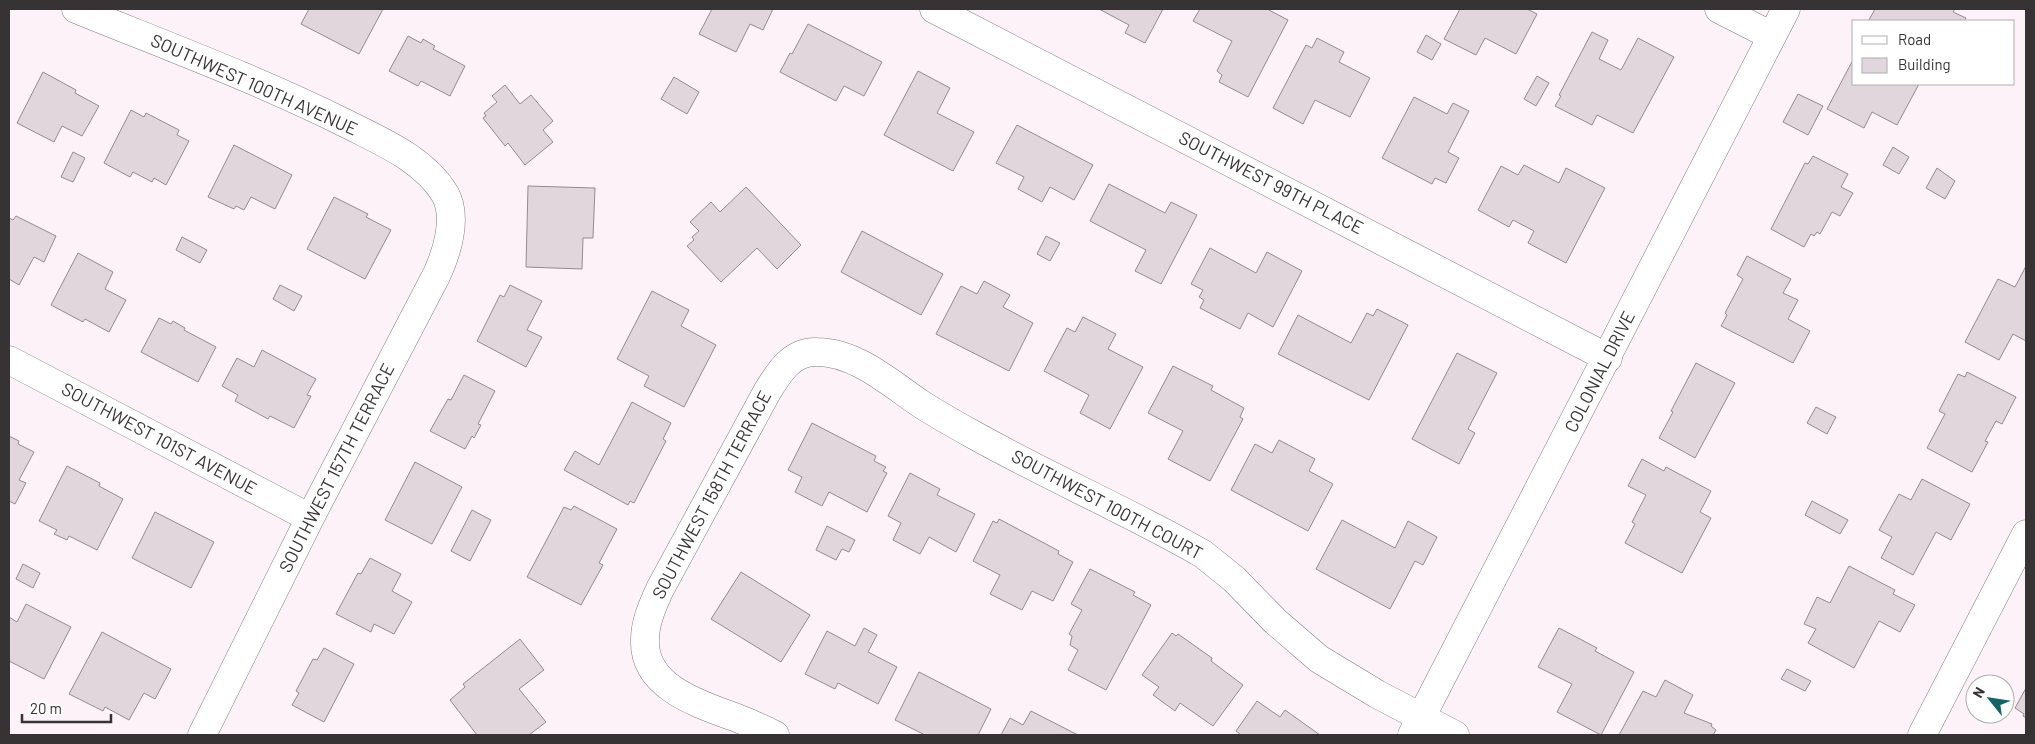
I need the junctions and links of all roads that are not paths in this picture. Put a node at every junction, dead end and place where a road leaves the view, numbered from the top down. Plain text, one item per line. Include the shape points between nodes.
1 (76, 9) edge
2 (934, 9) edge
3 (1719, 9) edge
4 (1786, 9) edge
5 (1772, 36) junction
6 (446, 196) joint
7 (817, 352) joint
8 (1608, 358) junction
9 (9, 360) edge
10 (310, 518) junction
11 (2026, 534) edge
12 (1416, 727) edge
13 (202, 735) edge
14 (775, 735) edge
15 (1455, 735) edge
16 (1922, 735) edge

1 - 6 street, SOUTHWEST 100TH AVENUE via 229,70 370,136 420,166
2 - 8 street, SOUTHWEST 99TH PLACE
3 - 5 street
4 - 5 street, COLONIAL DRIVE
5 - 8 street, COLONIAL DRIVE
6 - 10 street, SOUTHWEST 157TH TERRACE via 450,232 437,274
7 - 12 street, SOUTHWEST 100TH COURT via 839,355 860,364 975,435 1203,554 1319,659
7 - 14 street, SOUTHWEST 158TH TERRACE via 793,358 776,377 660,589 647,623 644,642 651,665 679,694
8 - 12 street, COLONIAL DRIVE
9 - 10 street, SOUTHWEST 101ST AVENUE
10 - 13 street, SOUTHWEST 157TH TERRACE
11 - 16 street
12 - 15 street, SOUTHWEST 100TH COURT

